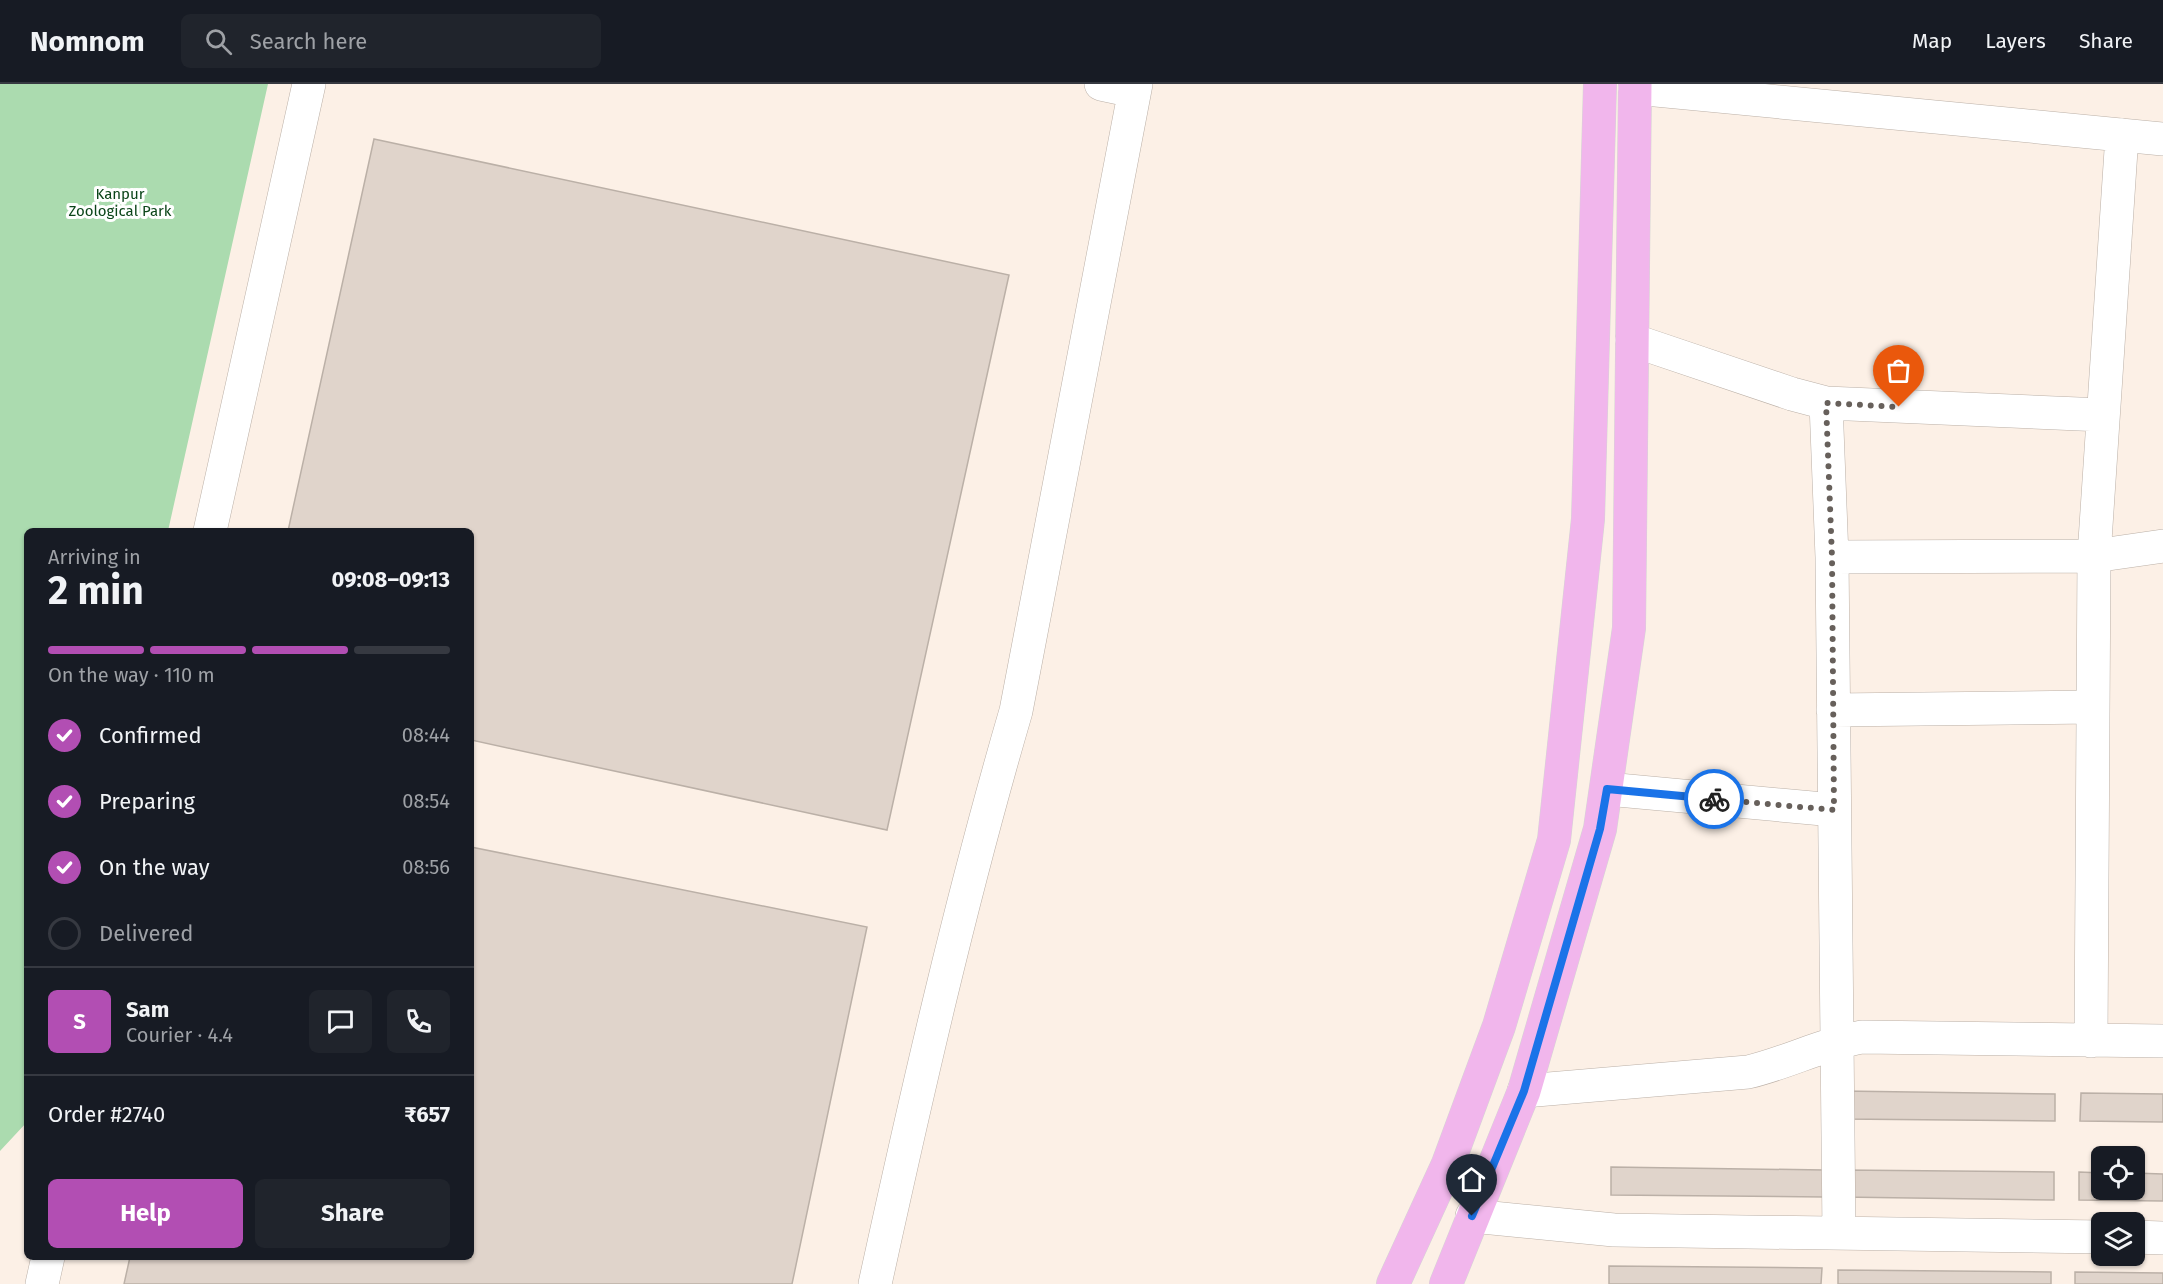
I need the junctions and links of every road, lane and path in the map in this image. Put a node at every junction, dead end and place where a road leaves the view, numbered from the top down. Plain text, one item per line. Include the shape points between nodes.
1 (309, 84) edge
2 (1101, 84) edge
3 (1600, 84) edge
4 (1635, 86) edge
5 (1135, 88) edge
6 (2122, 135) junction
7 (2163, 139) edge
8 (1632, 340) junction
9 (1826, 403) junction
10 (2103, 416) junction
11 (211, 528) edge
12 (2163, 546) edge
13 (2094, 556) junction
14 (1832, 557) junction
15 (2092, 707) junction
16 (1833, 710) junction
17 (1607, 789) junction
18 (1834, 810) junction
19 (1838, 1041) junction
20 (2091, 1041) junction
21 (2163, 1041) edge
22 (1524, 1091) junction
23 (1472, 1216) junction
24 (1839, 1232) junction
25 (2091, 1237) edge
26 (2145, 1237) edge
27 (2163, 1238) edge
28 (47, 1260) edge
29 (42, 1284) edge
30 (875, 1284) edge
31 (1393, 1284) edge
32 (1446, 1284) edge

1 - 11 street
2 - 5 street
3 - 31 main road via 1588,519 1554,840 1499,1026 1448,1164
4 - 6 street
4 - 8 main road
5 - 30 street via 1016,711 937,1015
6 - 7 street
6 - 10 street
8 - 9 street
8 - 17 main road via 1629,628
9 - 10 street
9 - 14 street
10 - 13 street
12 - 13 street
13 - 14 street
13 - 15 street
14 - 16 street
15 - 16 street
15 - 20 street
16 - 18 street
17 - 18 street
17 - 22 main road via 1600,829
18 - 19 street
19 - 20 street via 1886,1036
19 - 22 street via 1748,1072
19 - 24 street
20 - 21 street
22 - 23 main road
23 - 24 street via 1614,1230
23 - 32 main road
24 - 25 street
26 - 27 street
28 - 29 street

